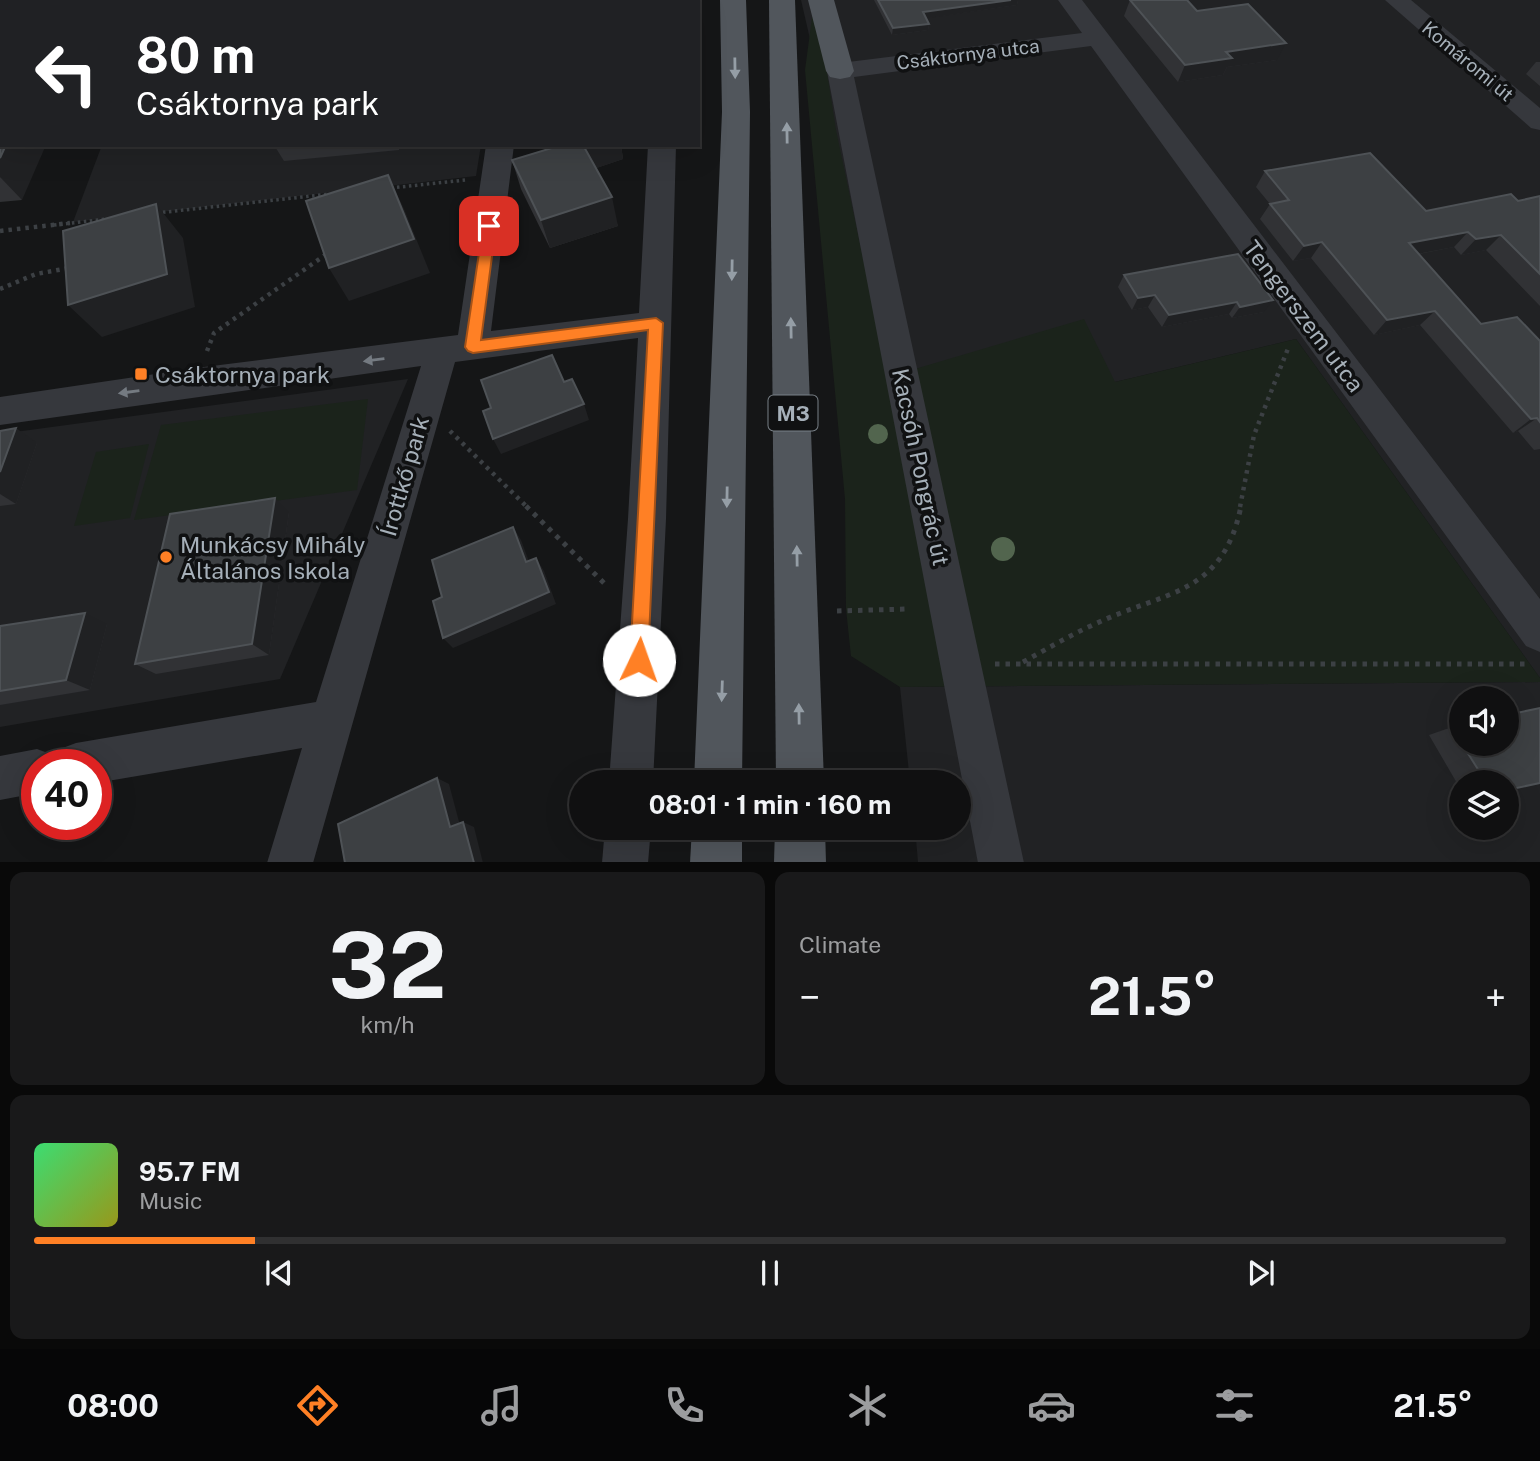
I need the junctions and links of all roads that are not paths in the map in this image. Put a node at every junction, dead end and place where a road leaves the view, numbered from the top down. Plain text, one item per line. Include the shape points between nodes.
1 (733, 0) edge
2 (782, 0) edge
3 (821, 0) edge
4 (1070, 0) edge
5 (1396, 0) edge
6 (1097, 38) junction
7 (840, 71) junction
8 (1540, 122) edge
9 (500, 147) edge
10 (662, 147) edge
11 (656, 323) junction
12 (457, 349) junction
13 (0, 411) edge
14 (1540, 632) edge
15 (332, 722) junction
16 (112, 759) edge
17 (632, 770) edge
18 (718, 770) edge
19 (801, 770) edge
20 (21, 774) edge
21 (0, 778) edge
22 (627, 840) edge
23 (717, 840) edge
24 (800, 840) edge
25 (290, 862) edge
26 (625, 862) edge
27 (716, 862) edge
28 (800, 862) edge
29 (1001, 862) edge

1 -> 18 main road via 735,125
19 -> 2 main road, M3 via 818,617
3 - 7 main road
4 - 6 street, Tengerszem utca
5 - 8 street, Komáromi út
6 - 7 street, Csáktornya utca
6 - 14 street, Tengerszem utca
7 - 29 street, Kacsóh Pongrác út
9 - 12 street, Írottkő park
10 - 11 street
11 - 12 street
11 - 17 street
12 -> 13 street
12 - 15 street, Írottkő park via 425,407
15 - 16 street
15 - 25 street, Írottkő park
20 - 21 street
22 - 26 street
23 - 27 main road
24 - 28 main road

